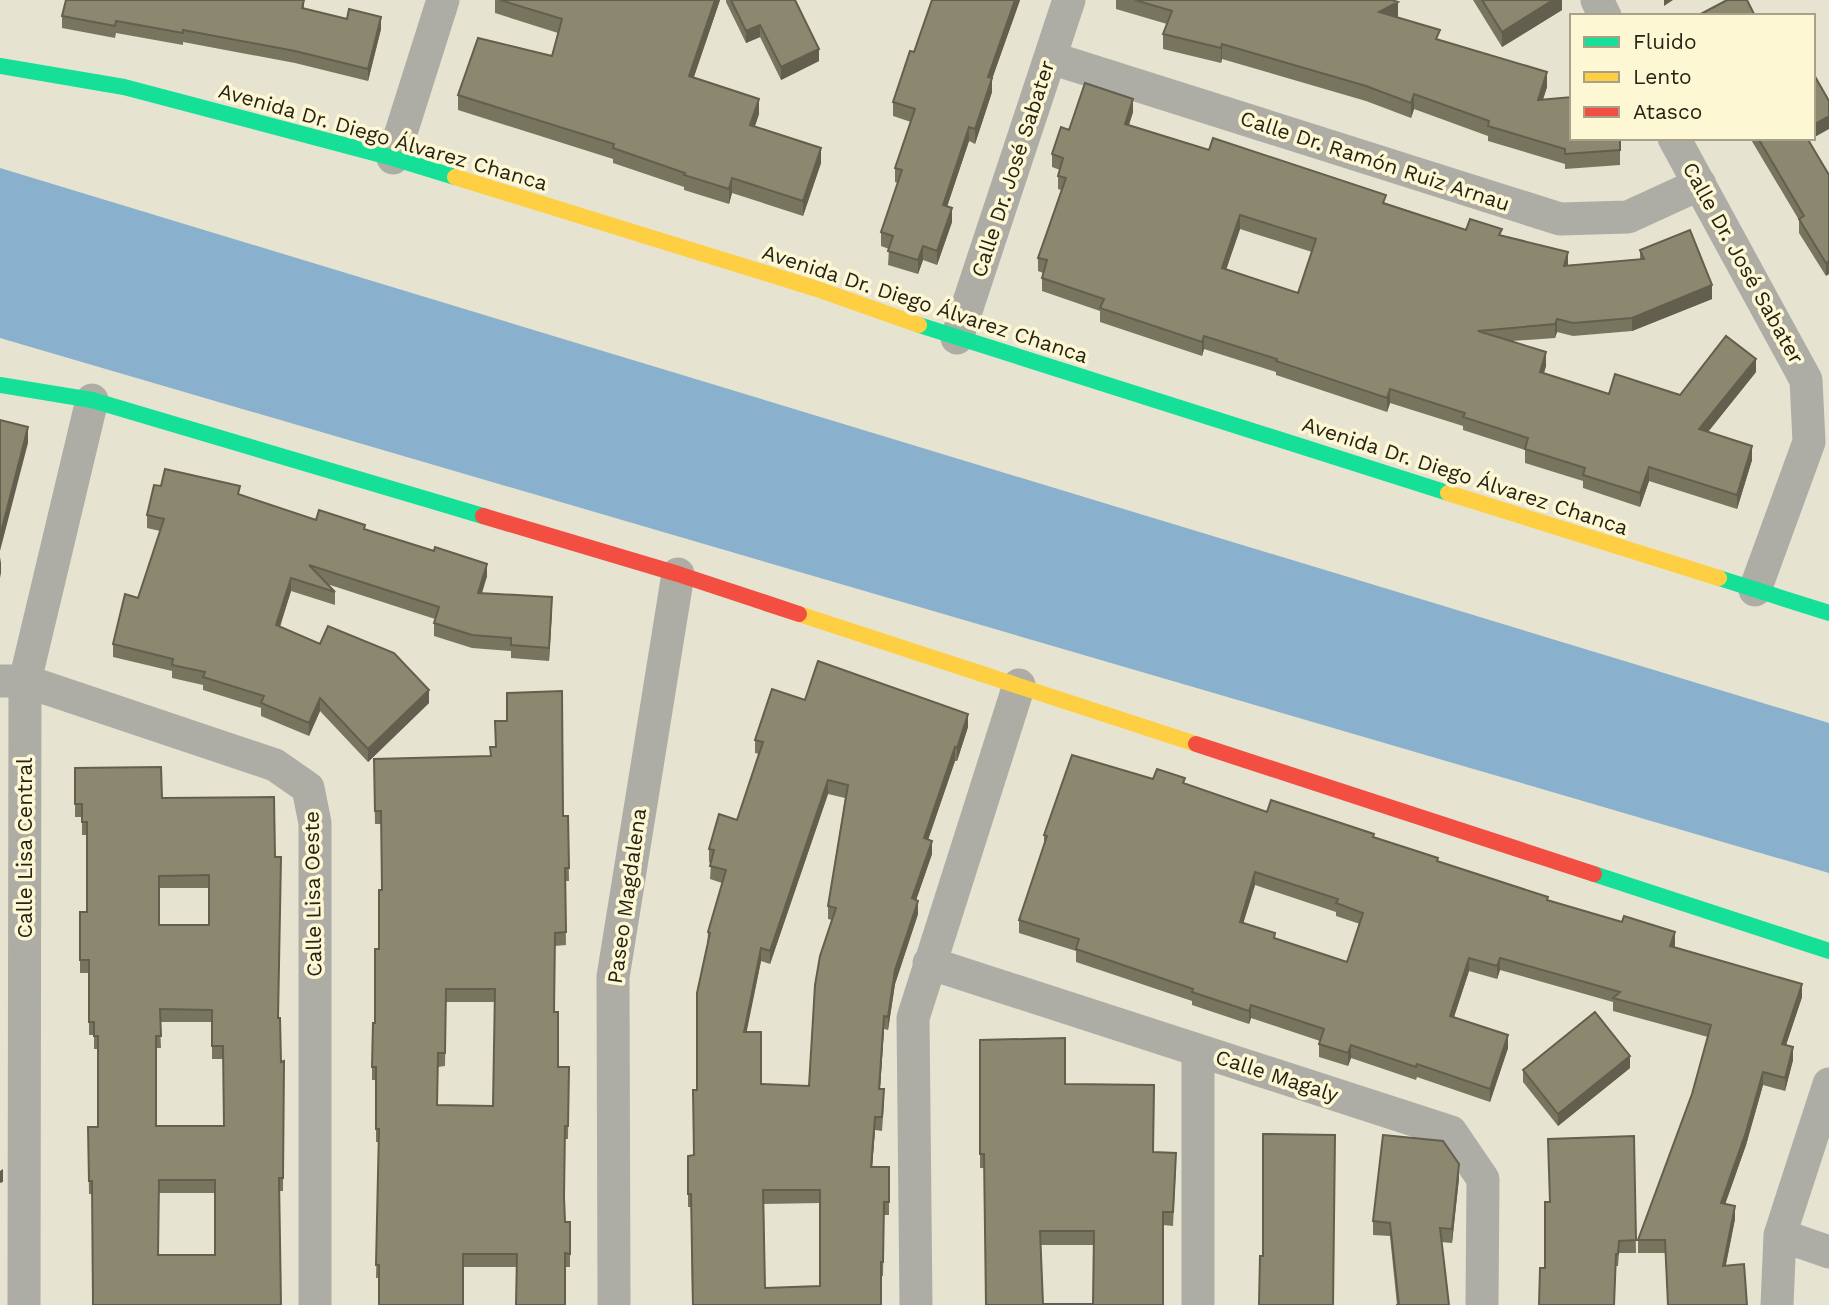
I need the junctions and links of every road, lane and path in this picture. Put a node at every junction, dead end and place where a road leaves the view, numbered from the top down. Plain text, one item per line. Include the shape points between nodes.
1 (443, 0) edge
2 (1069, 0) edge
3 (1051, 58) junction
4 (0, 66) edge
5 (1675, 140) edge
6 (393, 158) junction
7 (1700, 184) junction
8 (957, 338) junction
9 (0, 385) edge
10 (92, 400) junction
11 (678, 574) junction
12 (1755, 590) junction
13 (1829, 613) edge
14 (13, 681) edge
15 (1019, 685) junction
16 (1829, 951) edge
17 (929, 963) junction
18 (1198, 1050) junction
19 (1829, 1084) edge
20 (1780, 1235) junction
21 (1829, 1252) edge
22 (24, 1305) edge
23 (315, 1305) edge
24 (614, 1305) edge
25 (916, 1305) edge
26 (1198, 1305) edge
27 (1482, 1305) edge
28 (1777, 1305) edge

1 - 6 street
2 - 3 street, Calle Dr. José Sabater
3 - 7 street, Calle Dr. Ramón Ruiz Arnau via 1560,219 1628,217
3 - 8 street, Calle Dr. José Sabater
4 - 6 street, Avenida Dr. Diego Álvarez Chanca via 124,87
5 - 7 street, Calle Dr. José Sabater
6 - 8 street, Avenida Dr. Diego Álvarez Chanca via 817,289
7 - 12 street, Calle Dr. José Sabater via 1806,380 1809,442
8 - 12 street, Avenida Dr. Diego Álvarez Chanca
9 - 10 street
10 - 11 street
10 - 14 street, Calle Lisa Central
11 - 15 street
11 - 24 street, Paseo Magdalena via 613,977
12 - 13 street, Avenida Dr. Diego Álvarez Chanca
14 - 22 street, Calle Lisa Central
14 - 23 street, Calle Lisa Oeste via 275,765 308,788 315,823
15 - 16 street
15 - 17 street
17 - 18 street, Calle Magaly
17 - 25 street via 913,1018
18 - 26 street
18 - 27 street, Calle Magaly via 1451,1132 1483,1179
19 - 20 street
20 - 21 street
20 - 28 street

